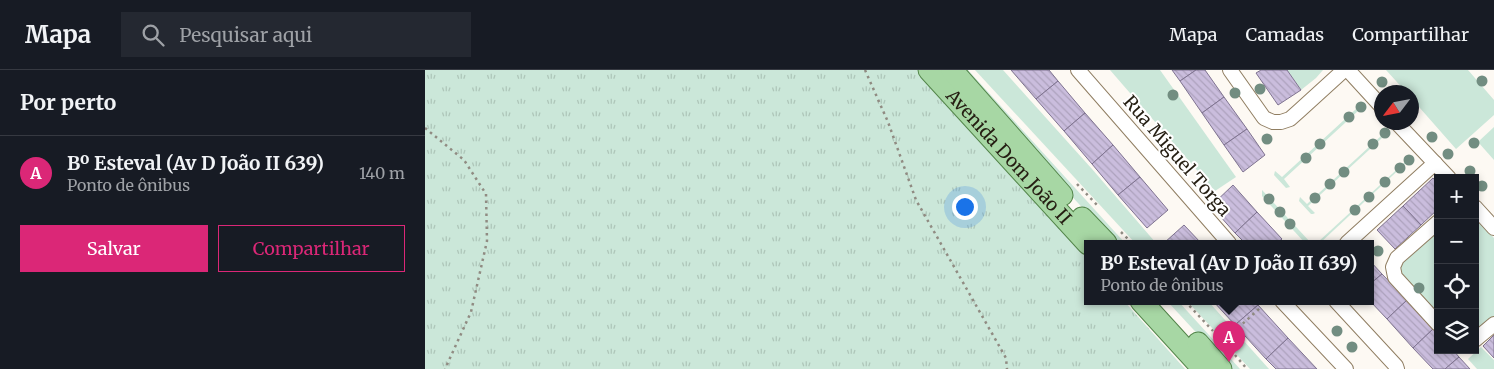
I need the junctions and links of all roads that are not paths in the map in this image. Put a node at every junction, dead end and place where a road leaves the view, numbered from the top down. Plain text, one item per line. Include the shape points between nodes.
1 (929, 70) edge
2 (952, 70) edge
3 (1077, 70) edge
4 (1230, 70) edge
5 (1344, 70) edge
6 (1348, 70) edge
7 (1374, 98) edge
8 (1404, 130) edge
9 (1435, 163) junction
10 (1445, 174) edge
11 (1479, 211) edge
12 (1434, 226) edge
13 (1494, 228) edge
14 (1084, 240) edge
15 (1103, 240) edge
16 (1226, 240) edge
17 (1350, 240) edge
18 (1145, 305) edge
19 (1163, 305) edge
20 (1287, 305) edge
21 (1340, 305) edge
22 (1434, 320) edge
23 (1494, 324) edge
24 (1479, 337) edge
25 (1396, 368) edge
26 (1203, 369) edge
27 (1221, 369) edge
28 (1346, 369) edge

1 - 14 main road, Avenida Dom João II
2 - 15 main road, Avenida Dom João II
3 - 16 street, Rua Miguel Torga
4 - 5 street via 1264,118 1281,122 1290,119
6 - 7 street
8 - 9 street
9 - 10 street
9 - 17 street
11 - 13 street
12 - 22 street via 1397,258 1393,268 1395,277
18 - 26 main road
19 - 27 main road
20 - 28 street
21 - 25 street
23 - 24 street

